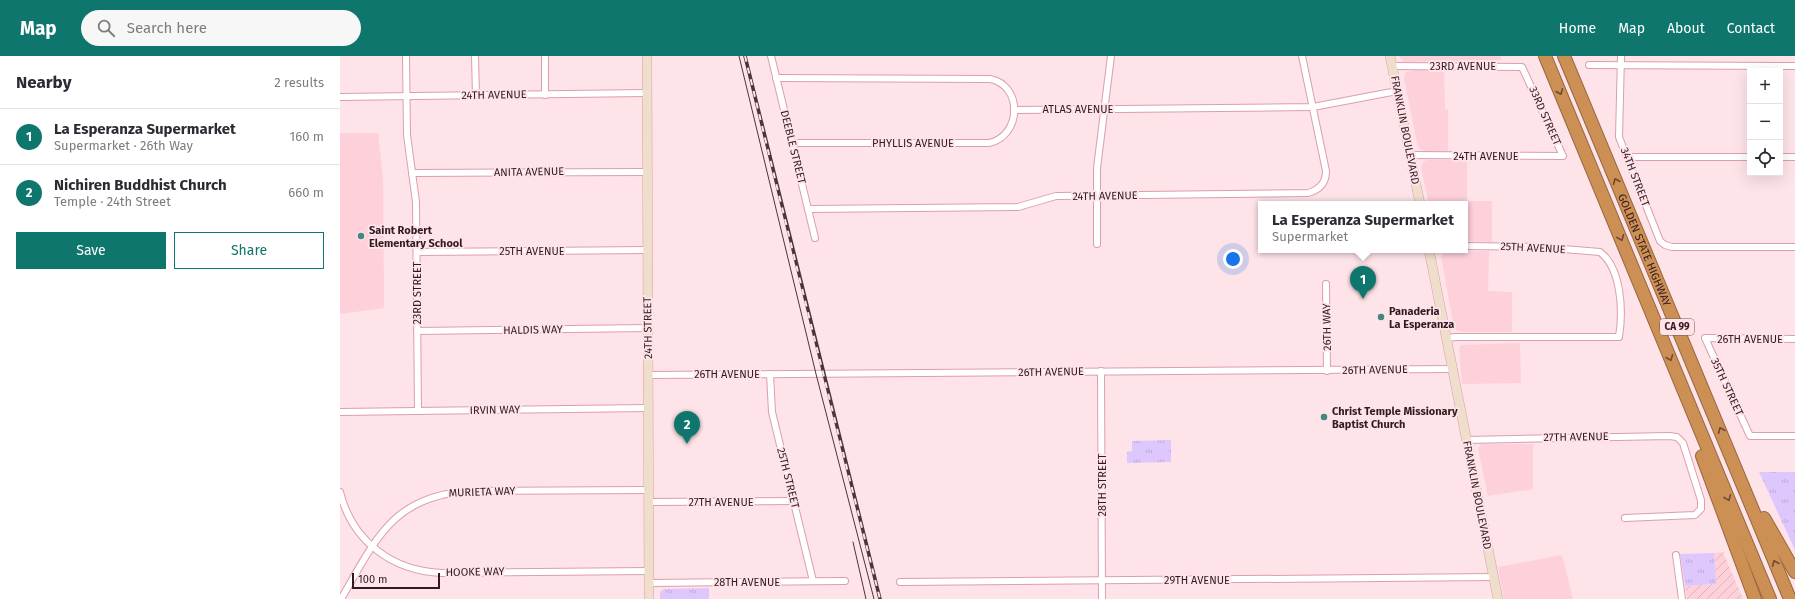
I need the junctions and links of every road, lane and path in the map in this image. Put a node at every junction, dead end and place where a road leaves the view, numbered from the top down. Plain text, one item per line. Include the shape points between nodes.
1 (406, 56) edge
2 (475, 56) edge
3 (545, 56) edge
4 (647, 56) edge
5 (771, 56) edge
6 (1111, 56) edge
7 (1302, 56) edge
8 (1390, 56) edge
9 (1545, 56) edge
10 (1564, 56) edge
11 (1621, 56) edge
12 (1589, 65) dead end
13 (1621, 65) junction
14 (1392, 66) junction
15 (1795, 66) edge
16 (1527, 76) joint
17 (776, 78) junction
18 (1397, 91) junction
19 (647, 93) junction
20 (545, 95) junction
21 (476, 96) junction
22 (340, 97) edge
23 (406, 97) junction
24 (1313, 107) junction
25 (1105, 109) junction
26 (1014, 110) junction
27 (792, 143) junction
28 (1410, 155) junction
29 (1563, 156) joint
30 (1626, 157) junction
31 (1747, 157) edge
32 (1783, 157) edge
33 (1795, 157) edge
34 (647, 172) junction
35 (412, 173) junction
36 (1097, 196) junction
37 (1419, 201) edge
38 (808, 209) junction
39 (815, 238) dead end
40 (1097, 244) dead end
41 (1468, 246) edge
42 (1795, 247) edge
43 (647, 250) junction
44 (417, 252) junction
45 (1430, 253) edge
46 (1326, 284) dead end
47 (649, 328) junction
48 (417, 331) junction
49 (1446, 338) junction
50 (1705, 338) joint
51 (1795, 339) edge
52 (1452, 369) junction
53 (1101, 371) junction
54 (1327, 371) junction
55 (770, 374) junction
56 (649, 375) junction
57 (1681, 384) junction
58 (649, 408) junction
59 (418, 411) junction
60 (340, 412) edge
61 (1795, 436) edge
62 (1466, 440) junction
63 (1730, 453) junction
64 (649, 490) junction
65 (340, 492) edge
66 (649, 502) junction
67 (794, 502) junction
68 (1625, 518) dead end
69 (371, 546) junction
70 (1676, 554) dead end
71 (649, 571) junction
72 (1795, 572) edge
73 (1494, 577) junction
74 (1102, 580) junction
75 (813, 581) junction
76 (845, 581) dead end
77 (649, 582) junction
78 (900, 582) dead end
79 (342, 599) edge
80 (649, 599) edge
81 (1102, 599) edge
82 (1498, 599) edge
83 (1682, 599) edge
84 (1755, 599) edge
85 (1770, 599) edge
86 (1790, 599) edge

1 - 23 street, 23RD STREET
2 - 21 street
3 - 20 street
4 - 19 street, 24TH STREET
5 - 17 street, DEEBLE STREET
6 - 25 street
7 - 24 street
8 - 14 street, FRANKLIN BOULEVARD
9 -> 57 highway, GOLDEN STATE HIGHWAY / CA 99
63 -> 10 highway, GOLDEN STATE HIGHWAY / CA 99
11 - 13 street, 34TH STREET
12 - 13 street
13 - 15 street
13 - 30 street, 34TH STREET via 1619,136
14 - 16 street, 23RD AVENUE via 1522,67
14 - 18 street, FRANKLIN BOULEVARD
16 - 29 street, 33RD STREET
17 - 26 street via 990,79 1002,83 1007,88 1013,98
17 - 27 street, DEEBLE STREET
18 - 24 street, ATLAS AVENUE
18 - 28 street, FRANKLIN BOULEVARD
19 - 20 street, 24TH AVENUE
19 - 34 street, 24TH STREET
20 - 21 street, 24TH AVENUE
21 - 23 street, 24TH AVENUE
22 - 23 street, 24TH AVENUE
23 - 35 street, 23RD STREET
24 - 25 street, ATLAS AVENUE
24 - 36 street, 24TH AVENUE via 1326,171 1324,181 1314,191
25 - 26 street, ATLAS AVENUE
25 - 36 street via 1098,151
26 - 27 street, PHYLLIS AVENUE via 1013,123 1008,132 1000,140 989,143
27 - 38 street, DEEBLE STREET
28 - 29 street, 24TH AVENUE
28 - 37 street, FRANKLIN BOULEVARD
30 - 31 street
30 - 42 street, 34TH STREET via 1660,241 1665,245
32 - 33 street
34 - 35 street, ANITA AVENUE
34 - 43 street, 24TH STREET
35 - 44 street, 23RD STREET via 416,202
36 - 38 street, 24TH AVENUE via 1050,197 1018,207
36 - 40 street
38 - 39 street, DEEBLE STREET
41 - 49 street, 25TH AVENUE via 1539,246 1600,252 1609,263 1620,291 1622,304 1619,337
43 - 44 street, 25TH AVENUE
43 - 47 street, 24TH STREET
44 - 48 street, 23RD STREET
45 - 49 street, FRANKLIN BOULEVARD
46 - 54 street, 26TH WAY
47 - 48 street, HALDIS WAY
47 - 56 street, 24TH STREET
48 - 59 street, 23RD STREET
49 - 52 street, FRANKLIN BOULEVARD
50 - 51 street, 26TH AVENUE
50 - 61 street, 35TH STREET via 1750,436
52 - 54 street, 26TH AVENUE
52 - 62 street, FRANKLIN BOULEVARD
53 - 54 street, 26TH AVENUE
53 - 55 street, 26TH AVENUE
53 - 74 street, 28TH STREET
55 - 56 street, 26TH AVENUE
55 - 67 street, 25TH STREET via 772,412
56 - 58 street, 24TH STREET
57 - 84 highway via 1702,455
57 -> 85 highway, GOLDEN STATE HIGHWAY / CA 99
58 - 59 street, IRVIN WAY
58 - 64 street, 24TH STREET
59 - 60 street, IRVIN WAY
62 - 68 street, 27TH AVENUE via 1677,437 1683,443 1701,500 1701,509 1694,515
62 - 73 street, FRANKLIN BOULEVARD
63 - 72 highway
86 -> 63 highway, GOLDEN STATE HIGHWAY / CA 99
64 - 66 street, 24TH STREET
64 - 69 street, MURIETA WAY via 471,491 442,494 405,510 385,528
65 - 69 street, HOOKE WAY via 352,523
66 - 67 street, 27TH AVENUE
66 - 71 street, 24TH STREET
67 - 75 street, 25TH STREET
69 - 71 street, HOOKE WAY via 397,563 432,572
69 - 79 street, MURIETA WAY
70 - 83 street
71 - 77 street, 24TH STREET
73 - 74 street, 29TH AVENUE
73 - 82 street, FRANKLIN BOULEVARD
74 - 78 street, 29TH AVENUE
74 - 81 street, 28TH STREET
75 - 76 street, 28TH AVENUE
75 - 77 street, 28TH AVENUE
77 - 80 street, 24TH STREET

